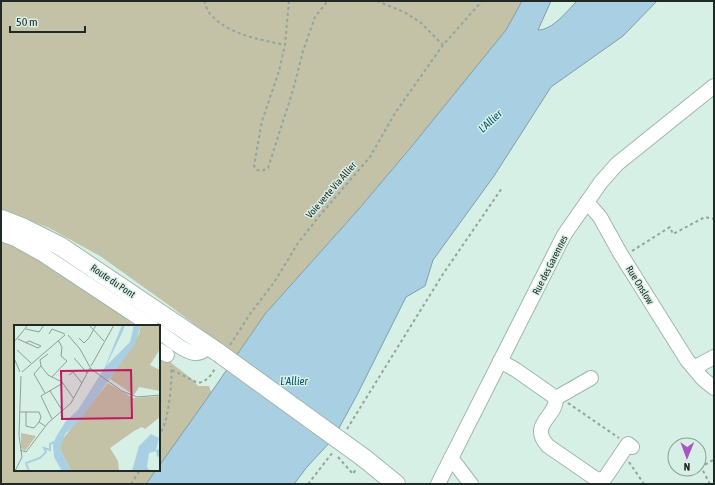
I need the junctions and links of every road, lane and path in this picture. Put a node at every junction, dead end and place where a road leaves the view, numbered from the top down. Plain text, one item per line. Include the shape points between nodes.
1 (204, 1) edge
2 (289, 1) edge
3 (329, 1) edge
4 (377, 1) edge
5 (482, 1) edge
6 (285, 45) junction
7 (443, 45) junction
8 (712, 93) edge
9 (502, 188) dead end
10 (587, 202) junction
11 (714, 219) edge
12 (1, 220) edge
13 (1, 234) edge
14 (622, 256) junction
15 (148, 325) edge
16 (160, 333) edge
17 (219, 353) junction
18 (714, 357) edge
19 (500, 361) junction
20 (694, 368) junction
21 (591, 378) dead end
22 (714, 388) edge
23 (557, 397) junction
24 (344, 434) dead end
25 (160, 435) edge
26 (628, 448) junction
27 (451, 458) junction
28 (714, 458) edge
29 (139, 471) edge
30 (353, 474) dead end
31 (598, 482) edge
32 (131, 484) edge
33 (308, 484) edge
34 (395, 484) edge
35 (438, 484) edge
36 (471, 484) edge
37 (644, 484) edge
38 (710, 484) edge

1 - 6 path via 210,14 228,29
2 - 6 path
3 - 6 path via 315,17 268,168 257,170 254,166 262,121
4 - 7 path via 420,22
5 - 7 path, Voie verte Via Allier
7 - 17 path, Voie verte Via Allier via 395,113 370,157 321,214 275,281
8 - 10 street, Rue des Garennes via 617,164
9 - 24 path via 443,274
10 - 14 street, Rue Onslow via 600,217
10 - 19 street, Rue des Garennes via 564,235
11 - 14 path via 705,217 674,234 670,227
12 - 17 main road, Route du Pont via 60,246
13 - 15 street via 42,254
14 - 20 street, Rue Onslow
16 - 17 street via 196,354
17 - 25 path, Voie verte Via Allier via 209,378 203,382 195,382 172,370 166,421
17 - 34 main road, Route du Pont, bridge via 374,465
18 - 20 street
19 - 23 street
19 - 27 street, Rue des Garennes
20 - 22 street, Rue Onslow via 703,380
21 - 23 street
23 - 26 path
23 - 31 street via 556,403 542,424 543,441
26 - 31 street via 605,478
26 - 37 path
27 - 35 street, Rue des Garennes
27 - 36 street
28 - 38 path via 701,467
29 - 32 path
30 - 33 path via 333,452

